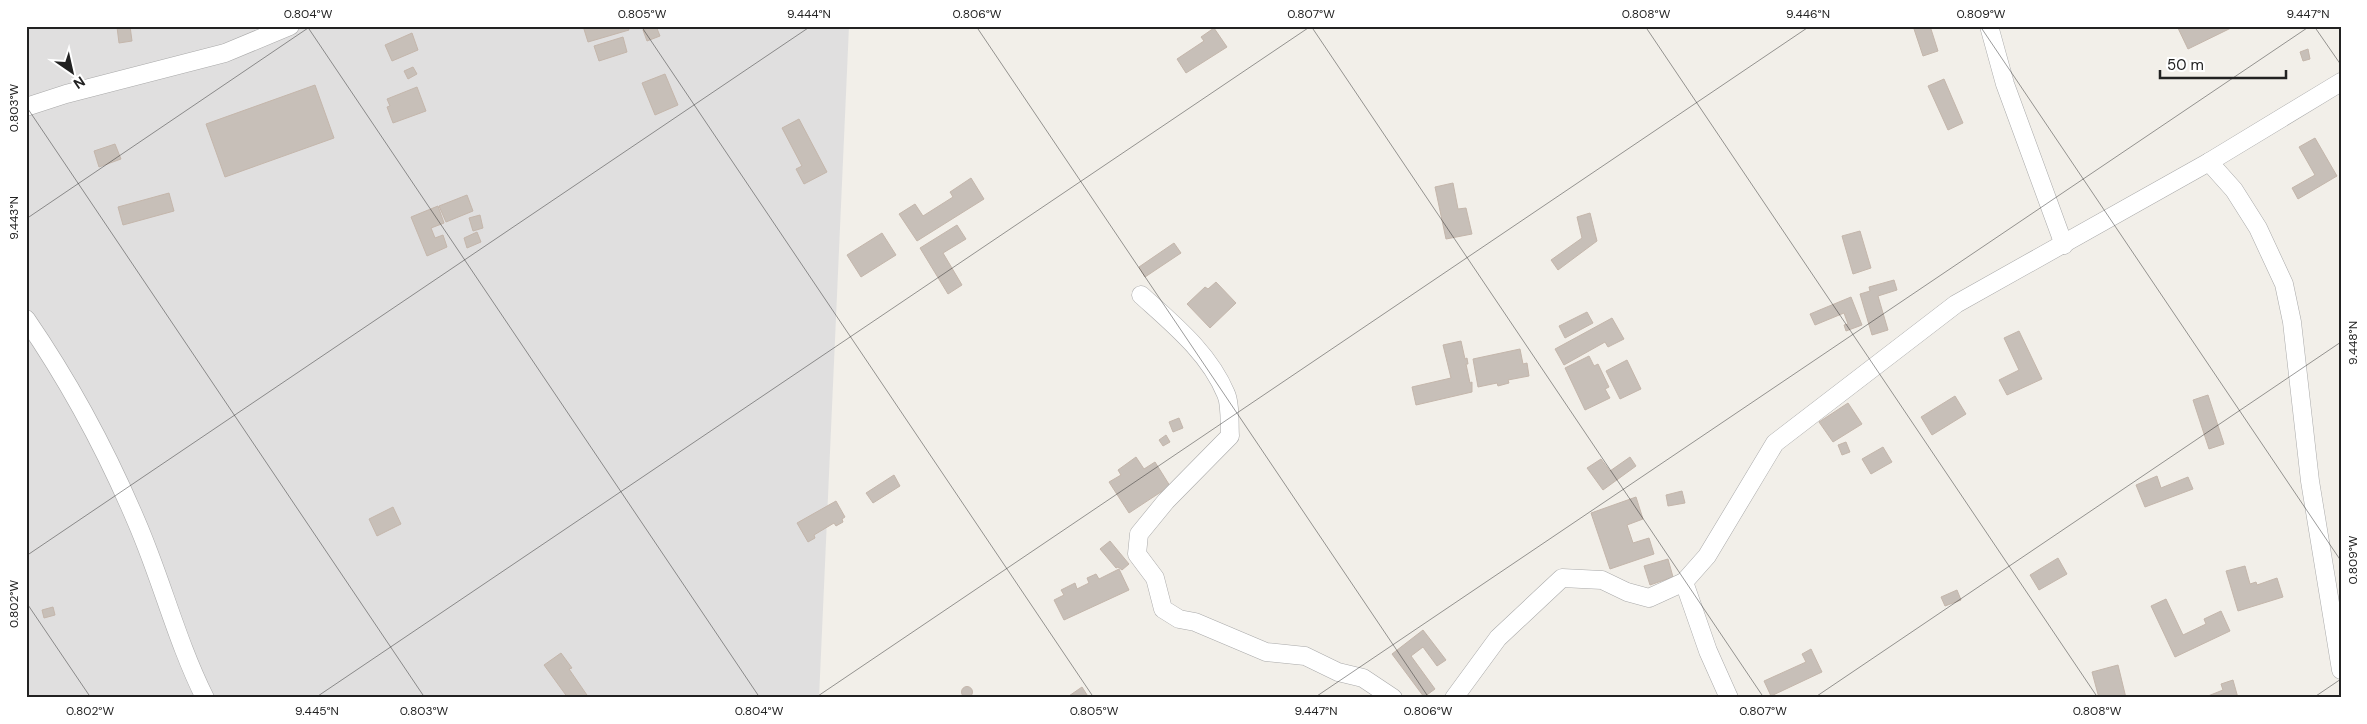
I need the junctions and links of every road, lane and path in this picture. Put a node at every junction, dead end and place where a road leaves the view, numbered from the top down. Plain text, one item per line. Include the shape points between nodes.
1 (290, 26) edge
2 (1989, 26) edge
3 (2341, 82) edge
4 (26, 107) edge
5 (2209, 162) junction
6 (2064, 245) junction
7 (1141, 295) dead end
8 (26, 319) edge
9 (1684, 582) junction
10 (2339, 641) edge
11 (2341, 670) edge
12 (205, 698) edge
13 (1393, 698) edge
14 (1454, 698) edge
15 (1729, 698) edge

1 - 4 street via 225,53
2 - 6 street via 2005,84
3 - 5 street
5 - 6 street
5 - 10 street via 2234,190 2258,228 2284,284 2292,322 2310,481
6 - 9 street via 1956,304 1775,443 1707,556
7 - 13 street via 1206,359 1227,396 1230,436 1166,501 1139,534 1137,554 1155,578 1163,610 1266,652 1306,656 1338,672 1363,678
8 - 12 street via 105,453 138,524
9 - 14 street via 1649,598 1602,580 1562,578 1498,638
9 - 15 street via 1708,651
10 - 11 street

